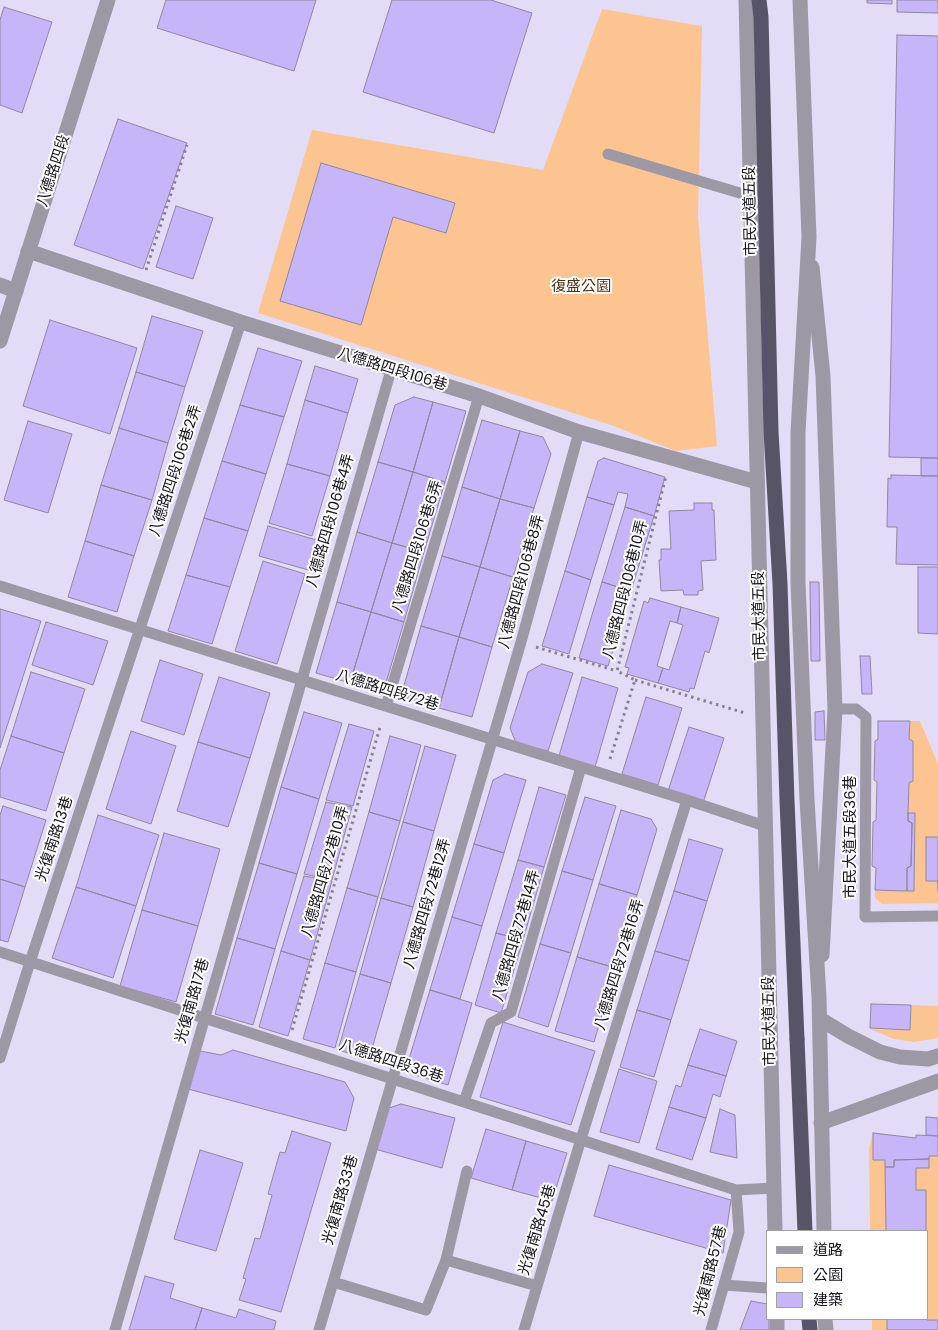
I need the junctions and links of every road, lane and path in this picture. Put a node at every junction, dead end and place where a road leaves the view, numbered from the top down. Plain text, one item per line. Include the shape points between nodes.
1 (108, 0) edge
2 (746, 0) edge
3 (759, 0) edge
4 (800, 0) edge
5 (187, 145) dead end
6 (608, 154) dead end
7 (750, 196) junction
8 (809, 237) junction
9 (28, 251) junction
10 (0, 285) edge
11 (140, 288) junction
12 (16, 291) junction
13 (241, 322) junction
14 (0, 342) edge
15 (390, 370) junction
16 (478, 396) junction
17 (579, 432) junction
18 (670, 458) junction
19 (757, 482) junction
20 (0, 586) edge
21 (140, 630) junction
22 (522, 642) junction
23 (617, 671) junction
24 (301, 680) junction
25 (635, 680) junction
26 (386, 706) junction
27 (835, 709) junction
28 (763, 719) junction
29 (492, 739) junction
30 (581, 767) junction
31 (606, 774) junction
32 (687, 800) junction
33 (765, 826) junction
34 (938, 916) edge
35 (0, 952) edge
36 (30, 962) junction
37 (819, 997) junction
38 (203, 1017) junction
39 (820, 1019) junction
40 (287, 1045) junction
41 (938, 1056) edge
42 (0, 1058) edge
43 (392, 1078) junction
44 (938, 1081) edge
45 (464, 1102) junction
46 (821, 1123) junction
47 (581, 1139) junction
48 (467, 1171) dead end
49 (774, 1188) junction
50 (736, 1190) junction
51 (775, 1230) edge
52 (806, 1230) edge
53 (824, 1230) edge
54 (446, 1260) junction
55 (332, 1282) junction
56 (724, 1285) junction
57 (537, 1286) junction
58 (766, 1288) edge
59 (114, 1330) edge
60 (318, 1330) edge
61 (524, 1330) edge
62 (711, 1330) edge

1 - 9 street, 八德路四段
2 - 7 street, 市民大道五段
3 - 52 highway, bridge via 771,432
4 - 8 street
5 - 11 path
6 - 7 lane
7 - 19 street, 市民大道五段
8 - 27 street via 823,376
8 - 37 street via 798,432 798,583
9 - 11 street, 八德路四段106巷
9 - 12 street, 八德路四段
10 - 12 street
11 - 13 street, 八德路四段106巷
12 - 14 street, 八德路四段
13 - 15 street, 八德路四段106巷
13 - 21 lane, 八德路四段106巷2弄
15 - 16 street, 八德路四段106巷
15 - 24 lane, 八德路四段106巷4弄
16 - 17 street, 八德路四段106巷
16 - 26 lane, 八德路四段106巷6弄
17 - 18 street, 八德路四段106巷
17 - 22 lane, 八德路四段106巷8弄
18 - 19 street, 八德路四段106巷
18 - 23 path, 八德路四段106巷10弄
19 - 28 street, 市民大道五段
20 - 21 lane, 八德路四段72巷
21 - 24 lane, 八德路四段72巷
21 - 36 lane, 光復南路13巷
22 - 23 path
22 - 29 lane, 八德路四段106巷8弄
23 - 25 path, 八德路四段106巷10弄
24 - 26 lane, 八德路四段72巷
24 - 38 lane, 光復南路17巷
25 - 28 path, 八德路四段106巷10弄
25 - 31 path
26 - 29 lane, 八德路四段72巷
26 - 40 path, 八德路四段72巷10弄
27 - 34 lane, 市民大道五段36巷 via 856,709 866,717 865,917
27 - 37 street
28 - 33 street, 市民大道五段
29 - 30 lane, 八德路四段72巷
29 - 43 lane, 八德路四段72巷12弄
30 - 31 lane, 八德路四段72巷
30 - 45 lane, 八德路四段72巷14弄 via 511,1012 491,1023
31 - 32 lane, 八德路四段72巷
32 - 33 lane, 八德路四段72巷
32 - 47 lane, 八德路四段72巷16弄
33 - 49 street, 市民大道五段
35 - 36 lane, 八德路四段36巷
36 - 38 lane, 八德路四段36巷
36 - 42 lane, 光復南路13巷
37 - 39 street
38 - 40 lane, 八德路四段36巷
38 - 59 lane, 光復南路17巷
39 - 41 street via 880,1052 928,1059
39 - 46 street
40 - 43 lane, 八德路四段36巷
43 - 45 lane, 八德路四段36巷
43 - 55 lane, 光復南路33巷
44 - 46 street
45 - 47 lane, 八德路四段36巷
46 - 53 street
47 - 50 lane, 八德路四段36巷
47 - 57 lane, 光復南路45巷
48 - 54 lane
49 - 50 lane, 八德路四段36巷
49 - 51 street, 市民大道五段
50 - 56 lane, 光復南路57巷 via 739,1232
54 - 55 lane via 426,1310
54 - 57 lane
55 - 60 lane, 光復南路33巷
56 - 58 lane
56 - 62 lane, 光復南路57巷
57 - 61 lane, 光復南路45巷

